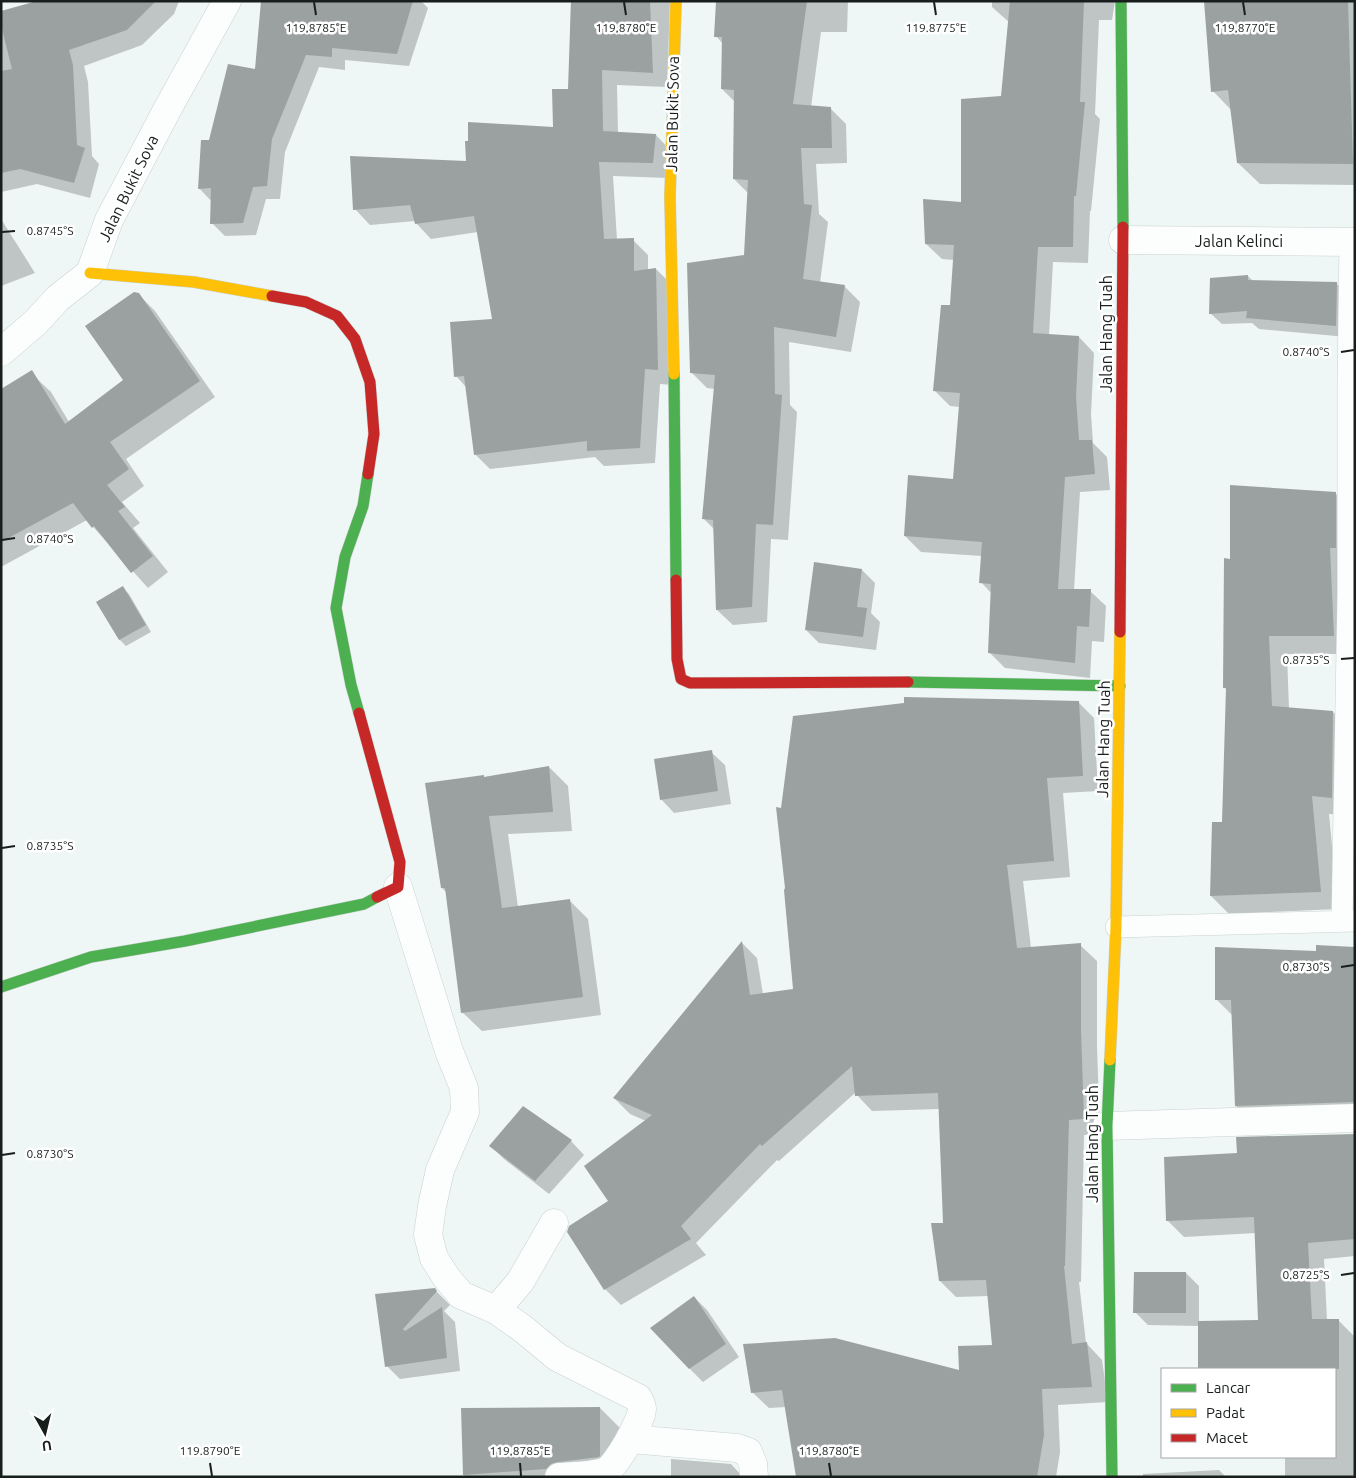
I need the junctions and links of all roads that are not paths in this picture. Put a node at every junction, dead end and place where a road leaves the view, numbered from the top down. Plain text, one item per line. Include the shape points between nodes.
1 (227, 1) edge
2 (676, 1) edge
3 (1121, 1) edge
4 (1123, 240) junction
5 (1352, 242) edge
6 (90, 273) junction
7 (1, 352) edge
8 (1351, 384) edge
9 (1120, 686) junction
10 (398, 887) junction
11 (1348, 921) edge
12 (1116, 927) junction
13 (1, 987) edge
14 (1355, 1118) edge
15 (1106, 1126) junction
16 (554, 1224) dead end
17 (496, 1310) junction
18 (630, 1439) junction
19 (559, 1477) edge
20 (754, 1477) edge
21 (1112, 1477) edge

1 - 6 street, Jalan Bukit Sova via 109,220
2 - 9 street, Jalan Bukit Sova via 670,197 677,659 681,679 690,683 875,681
3 - 4 street, Jalan Hang Tuah
4 - 5 street, Jalan Kelinci
4 - 9 street, Jalan Hang Tuah
5 - 8 lane
6 - 7 street via 58,298
6 - 10 street via 194,282 306,302 337,316 355,339 370,382 374,434 363,506 345,557 336,608 351,685 400,862
8 - 11 lane
9 - 12 street, Jalan Hang Tuah
10 - 13 street via 364,904 90,957
10 - 17 street via 449,1051 464,1088 465,1112 440,1170 428,1235 434,1258 461,1295
11 - 12 lane
12 - 15 street, Jalan Hang Tuah
14 - 15 street
15 - 21 street, Jalan Hang Tuah
16 - 17 street via 520,1282
17 - 18 street via 557,1357 638,1398 641,1412
18 - 19 street via 607,1471
18 - 20 street via 738,1448 748,1452

